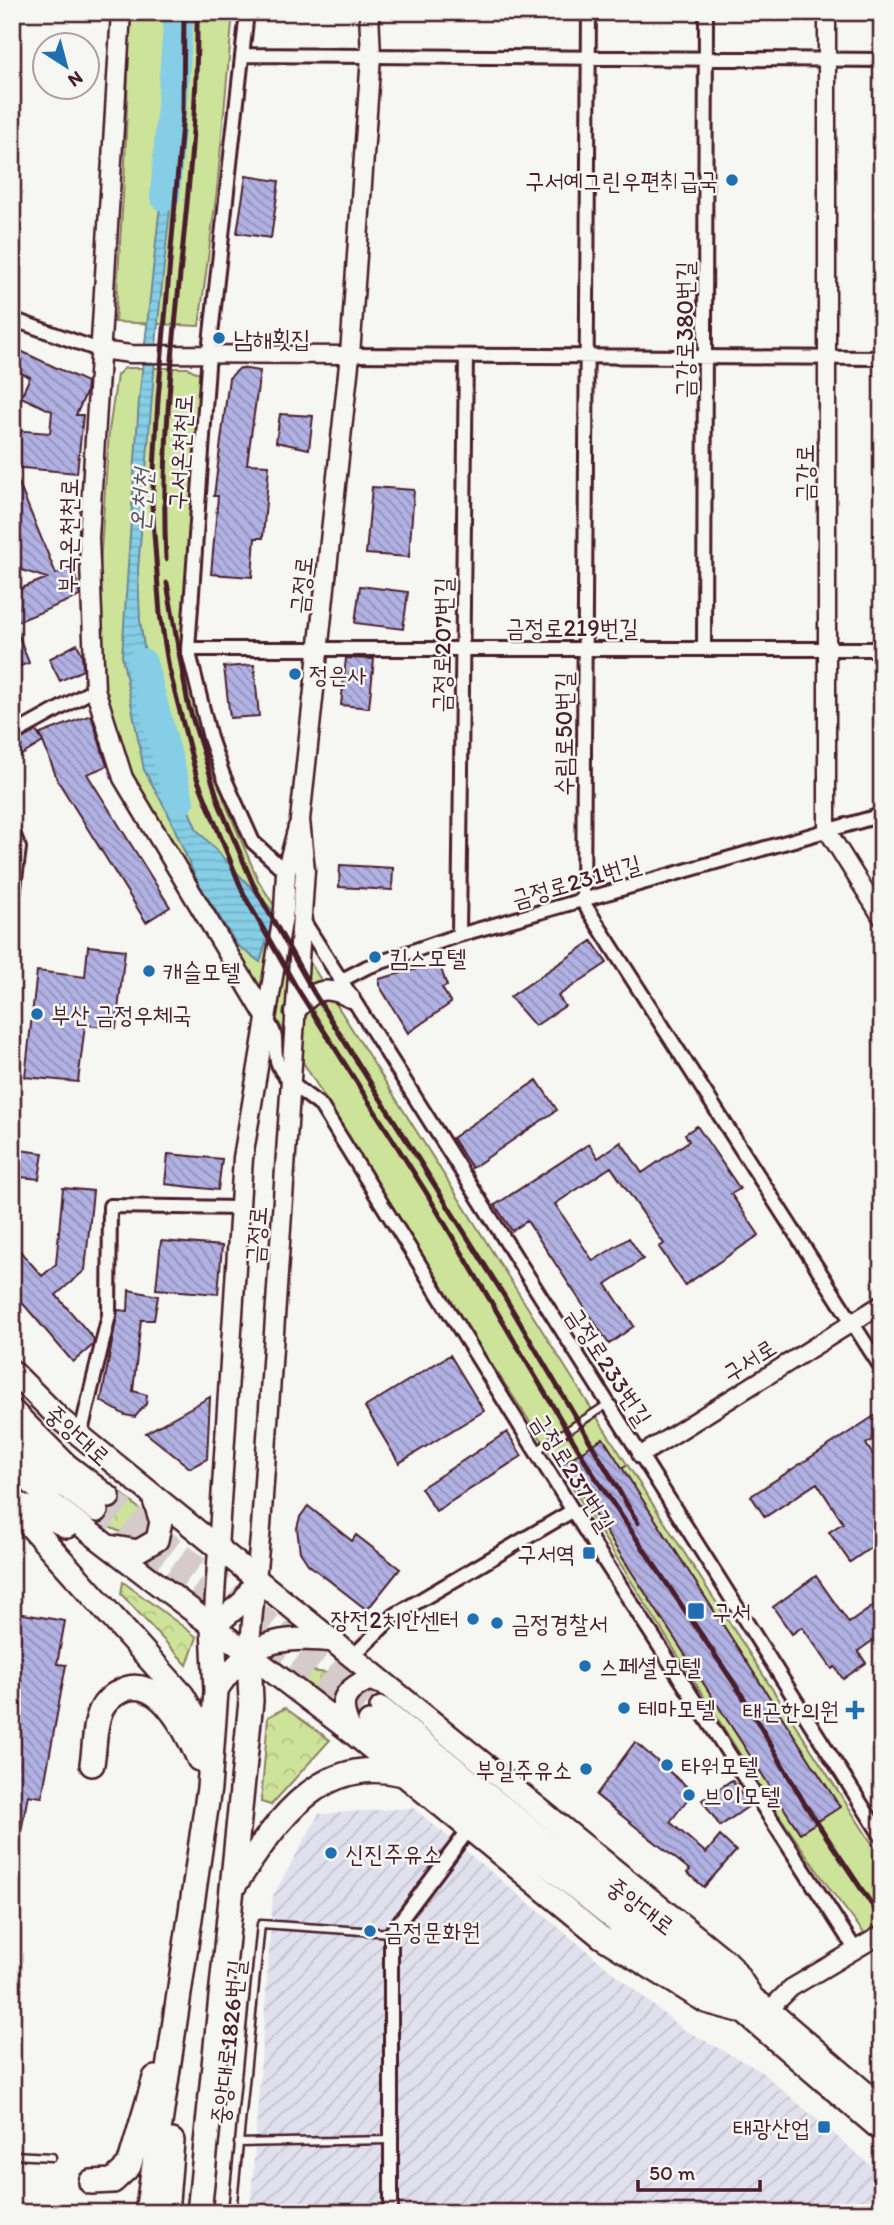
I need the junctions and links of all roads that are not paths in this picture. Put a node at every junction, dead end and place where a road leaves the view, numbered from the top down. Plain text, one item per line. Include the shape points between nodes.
1 (121, 12) edge
2 (247, 12) edge
3 (369, 12) edge
4 (589, 12) edge
5 (706, 12) edge
6 (827, 12) edge
7 (245, 55) junction
8 (371, 56) junction
9 (589, 58) junction
10 (706, 59) junction
11 (827, 60) junction
12 (882, 60) edge
13 (12, 319) edge
14 (99, 350) junction
15 (204, 353) junction
16 (350, 355) junction
17 (466, 356) junction
18 (587, 356) junction
19 (705, 357) junction
20 (826, 358) junction
21 (882, 358) edge
22 (318, 647) junction
23 (463, 648) junction
24 (584, 648) junction
25 (704, 648) junction
26 (188, 649) junction
27 (826, 649) junction
28 (882, 649) edge
29 (94, 689) junction
30 (12, 735) edge
31 (882, 815) edge
32 (300, 820) junction
33 (12, 830) edge
34 (827, 830) junction
35 (286, 872) junction
36 (583, 902) junction
37 (12, 904) edge
38 (302, 917) junction
39 (882, 918) edge
40 (459, 935) junction
41 (340, 981) junction
42 (350, 998) junction
43 (266, 1013) junction
44 (294, 1013) junction
45 (290, 1082) junction
46 (240, 1208) junction
47 (882, 1304) edge
48 (851, 1323) junction
49 (882, 1369) edge
50 (12, 1371) edge
51 (603, 1407) junction
52 (12, 1410) edge
53 (12, 1436) edge
54 (80, 1436) junction
55 (535, 1452) junction
56 (641, 1455) junction
57 (12, 1465) edge
58 (152, 1494) junction
59 (12, 1503) edge
60 (572, 1510) junction
61 (103, 1544) junction
62 (218, 1545) junction
63 (257, 1578) junction
64 (213, 1627) junction
65 (335, 1642) junction
66 (249, 1654) junction
67 (353, 1656) junction
68 (387, 1685) junction
69 (216, 1691) junction
70 (367, 1720) junction
71 (92, 1764) dead end
72 (403, 1774) junction
73 (209, 1788) junction
74 (470, 1828) junction
75 (882, 1837) edge
76 (231, 1890) junction
77 (391, 1933) junction
78 (882, 1934) edge
79 (855, 1949) junction
80 (183, 1974) junction
81 (755, 2010) junction
82 (882, 2107) edge
83 (882, 2131) edge
84 (390, 2140) junction
85 (238, 2143) junction
86 (12, 2155) edge
87 (52, 2157) dead end
88 (91, 2182) dead end
89 (147, 2213) edge
90 (166, 2213) edge
91 (199, 2213) edge
92 (232, 2213) edge
93 (391, 2213) edge

1 - 14 main road, 부곡온천천로
2 - 7 street, 구서온천천로
3 - 8 main road, 금정로
4 - 9 street, 수림로50번길
5 - 10 street, 금강로380번길
6 - 11 street, 금강로
7 - 8 street
7 - 15 street, 구서온천천로
8 - 9 street
8 - 16 main road, 금정로
9 - 10 street
9 - 18 street, 수림로50번길
10 - 11 street
10 - 19 street, 금강로380번길
11 - 12 street
11 - 20 street, 금강로
13 - 14 street
14 - 15 street
14 - 29 main road, 부곡온천천로 via 89,538
15 - 16 street
15 - 26 street, 구서온천천로
16 - 17 street
16 - 22 main road, 금정로
17 - 18 street
17 - 23 street, 금정로207번길
18 - 19 street
18 - 24 street, 수림로50번길
19 - 20 street
19 - 25 street, 금강로380번길
20 - 21 street
20 - 27 street, 금강로
22 - 23 street, 금정로219번길
22 - 26 street, 금정로219번길
22 - 32 main road, 금정로
23 - 24 street, 금정로219번길
23 - 40 street, 금정로207번길
24 - 25 street, 금정로219번길
24 - 36 street, 수림로50번길
25 - 27 street, 금정로219번길
26 - 35 street, 구서온천천로 via 223,775 253,842
27 - 28 street, 금정로219번길
27 - 34 street, 금강로
29 - 30 street
29 - 43 main road, 부곡온천천로 via 123,778
31 - 34 street, 금정로231번길
32 - 35 main road, 금정로
32 - 38 main road, 금정로 via 305,870
33 - 37 street via 19,848
34 - 36 street, 금정로231번길
34 - 39 street
35 - 38 street, 금정로233번길 via 294,905
35 - 43 main road, 금정로
36 - 40 street, 금정로231번길
36 - 48 street
38 - 41 street, 금정로233번길
38 - 44 main road, 금정로
40 - 41 street, 금정로231번길
41 - 42 street, 금정로233번길
42 - 44 main road via 335,990 319,990
42 - 51 street, 금정로233번길
43 - 45 street via 278,1036 277,1061
43 - 46 main road, 금정로 via 243,1158
44 - 45 main road, 금정로
45 - 55 street, 금정로237번길 via 321,1105
45 - 63 main road, 금정로
46 - 54 street via 110,1206 109,1315
46 - 62 main road, 금정로
47 - 48 street, 구서로
48 - 49 street
48 - 56 street, 구서로
50 - 54 main road
51 - 55 lane
51 - 56 street, 금정로233번길
52 - 53 main road, 중앙대로 via 103,1504 55,1479
54 - 58 main road
55 - 60 street, 금정로237번길
56 - 75 street, 금정로233번길
57 - 61 main road
58 - 61 main road via 162,1522 157,1541 138,1551
58 - 62 main road
59 - 61 main road
59 - 73 highway via 188,1703 205,1746
60 - 67 street via 394,1615
60 - 79 street, 금정로237번길
61 - 64 main road
62 - 63 main road
62 - 64 main road, 금정로
63 - 64 main road via 244,1601
63 - 65 main road
63 - 66 main road, 금정로
64 - 66 main road
64 - 69 highway
65 - 66 main road via 278,1640
65 - 67 main road
66 - 69 main road
66 - 70 main road
66 - 76 highway via 251,1701
67 - 68 main road
68 - 70 main road via 369,1679 354,1686 342,1702 342,1713
68 - 81 main road via 730,1964
69 - 73 highway
70 - 72 main road
70 - 81 main road, 중앙대로 via 633,1912
71 - 73 highway via 105,1704 122,1690 142,1688 158,1696 174,1716 197,1753
72 - 74 main road
72 - 76 highway via 359,1771 307,1795 280,1820
73 - 80 highway
74 - 77 street
74 - 81 main road via 601,1937 706,2002
76 - 91 highway
77 - 84 street
77 - 85 lane, 중앙대로1826번길 via 261,1924
78 - 79 street
79 - 81 street
80 - 88 highway via 133,2160 113,2181
80 - 89 highway
80 - 90 highway
81 - 82 main road, 중앙대로
81 - 83 main road, 중앙대로
84 - 85 lane, 중앙대로1826번길
84 - 93 street
85 - 92 lane
86 - 87 lane

